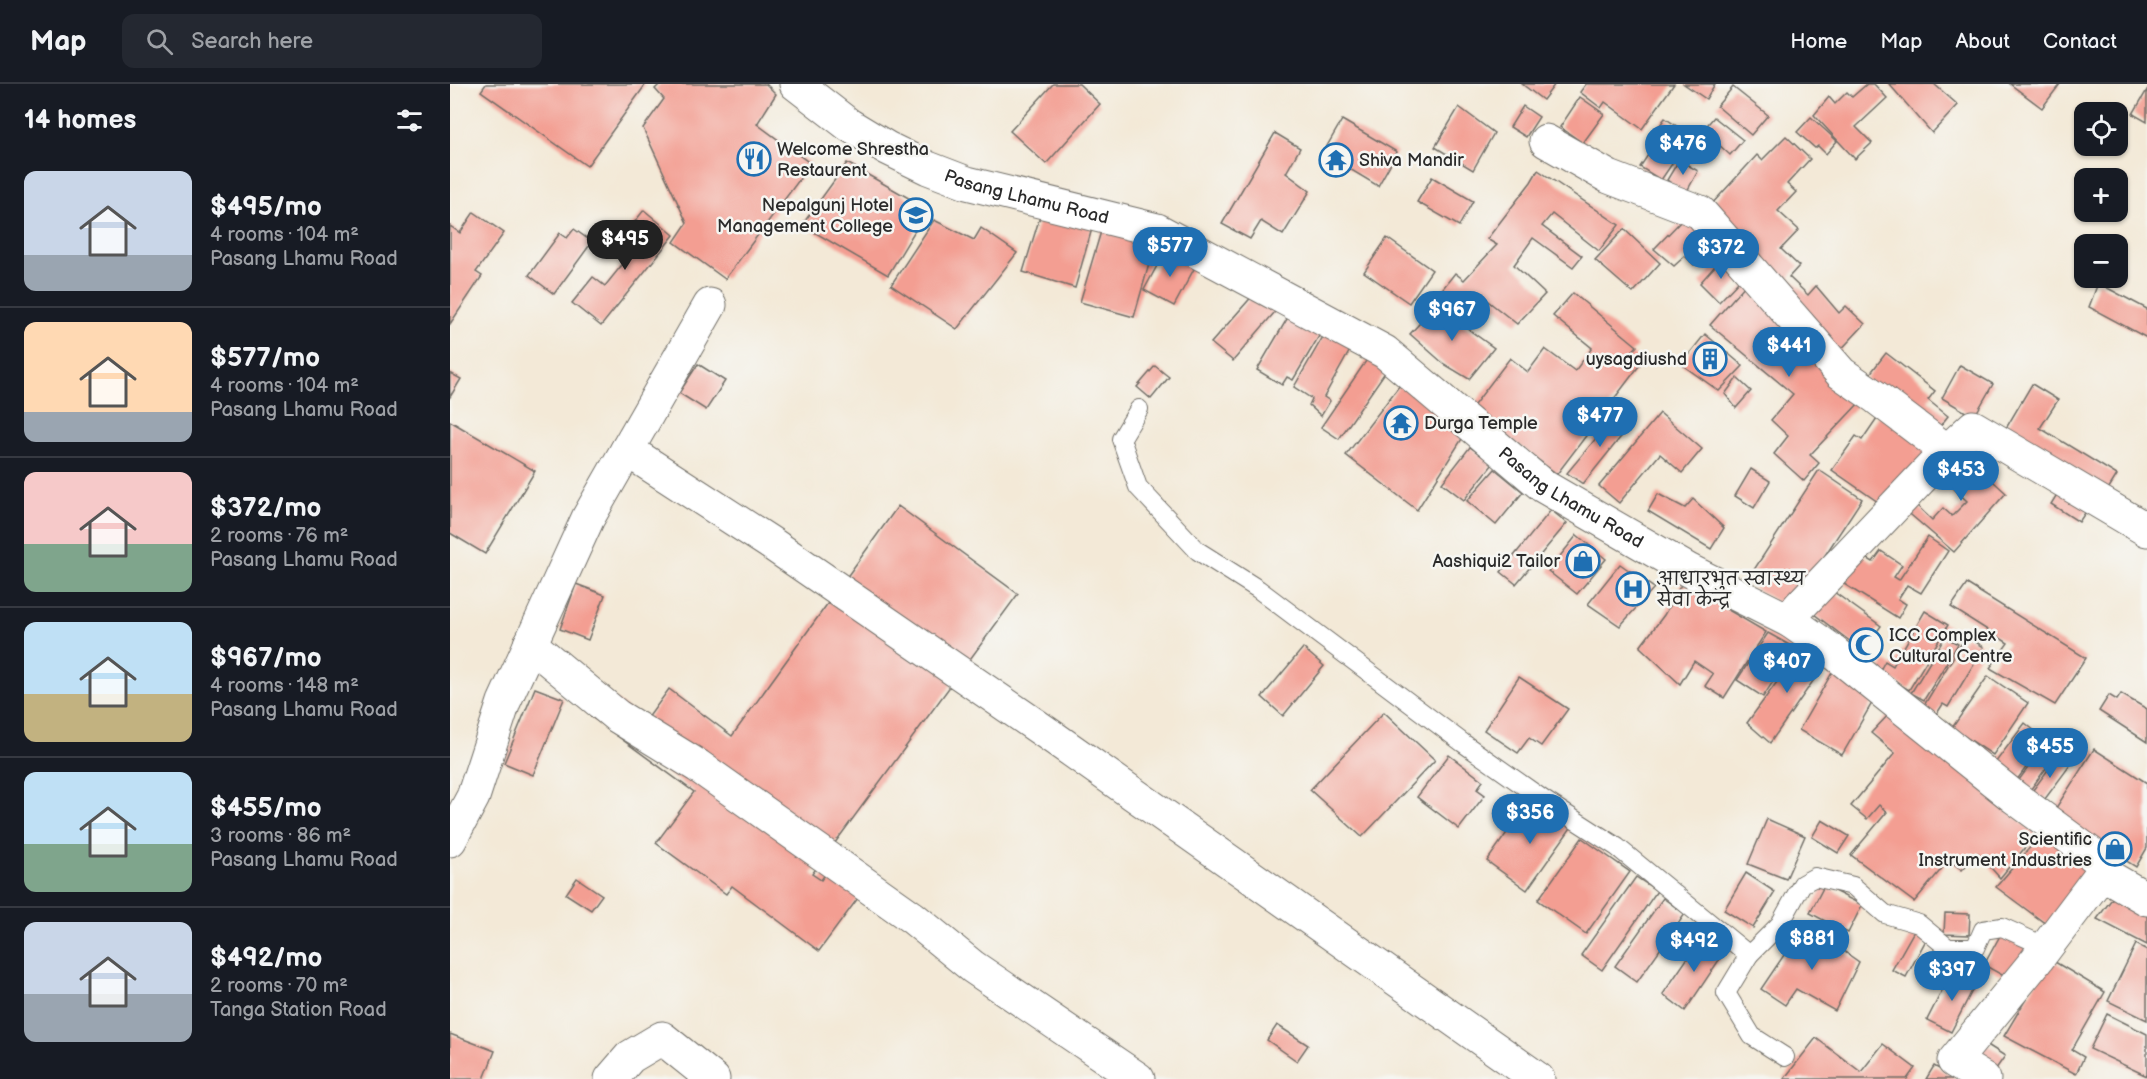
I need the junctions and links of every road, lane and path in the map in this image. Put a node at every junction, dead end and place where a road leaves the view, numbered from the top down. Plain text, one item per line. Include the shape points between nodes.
1 (796, 84) edge
2 (1546, 141) dead end
3 (710, 305) dead end
4 (1139, 409) dead end
5 (627, 450) junction
6 (1947, 451) junction
7 (2147, 530) edge
8 (1790, 621) junction
9 (530, 644) junction
10 (450, 840) edge
11 (2102, 873) junction
12 (2147, 899) edge
13 (2046, 947) junction
14 (1749, 955) junction
15 (1785, 1057) dead end
16 (611, 1079) edge
17 (713, 1079) edge
18 (1138, 1079) edge
19 (1538, 1079) edge
20 (1984, 1079) edge

1 - 8 street, Pasang Lhamu Road via 849,125 928,168 967,183 1157,230 1385,352 1543,486 1688,570
2 - 6 street via 1610,177 1700,212 1841,374
3 - 5 street
4 - 14 lane via 1121,439 1138,487 1198,551 1258,589 1544,800 1617,848
5 - 9 street via 588,518
5 - 19 street via 769,542 1044,731
6 - 7 street via 1973,427
6 - 8 street
8 - 11 street, Pasang Lhamu Road via 2101,861
9 - 10 street via 504,702 473,797
9 - 18 street via 617,716 698,766 913,918 974,967
11 - 12 street, Pasang Lhamu Road
11 - 13 street
13 - 14 lane via 2002,927 1983,930 1975,948 1948,948 1919,924 1885,914 1853,886 1815,877 1802,884 1780,924
13 - 20 street via 1954,1061
14 - 15 lane via 1726,993 1752,1036
16 - 17 street via 630,1057 662,1038

